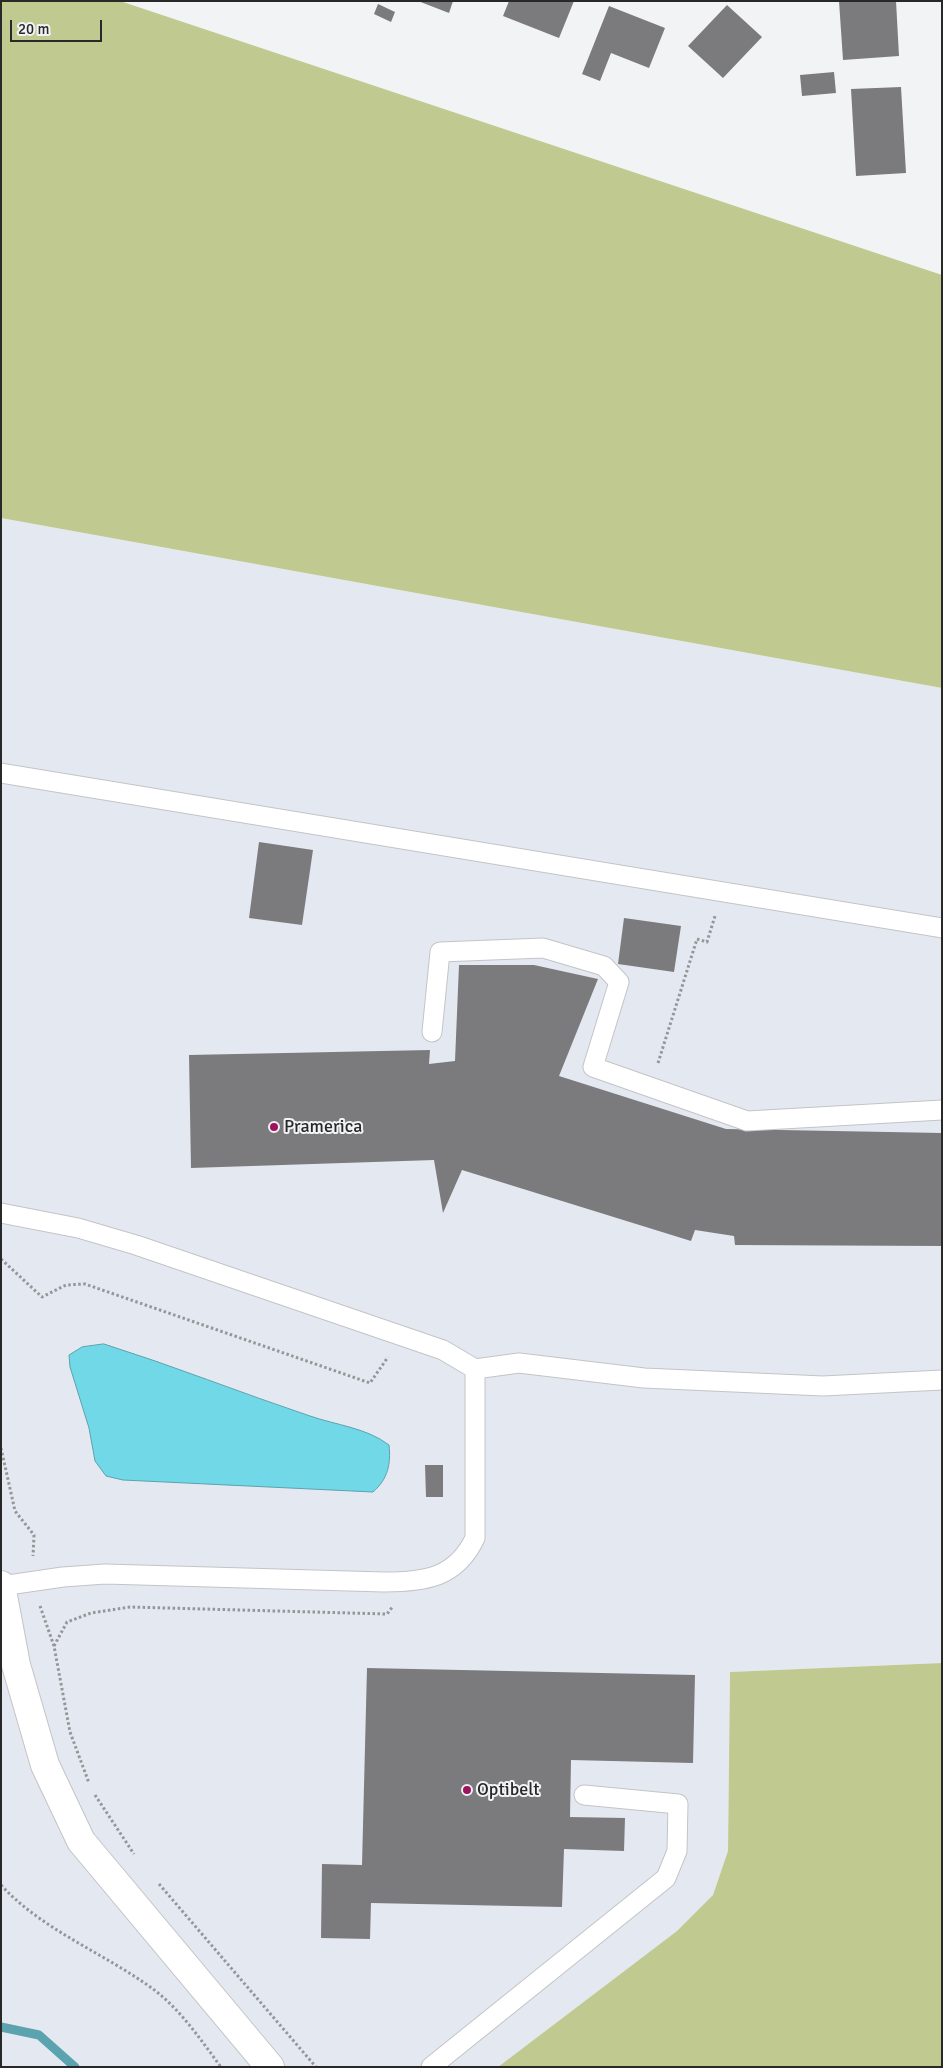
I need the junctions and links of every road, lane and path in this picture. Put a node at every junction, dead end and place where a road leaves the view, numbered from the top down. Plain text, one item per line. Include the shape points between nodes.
1 (1, 773) edge
2 (721, 891) junction
3 (942, 928) edge
4 (432, 1032) dead end
5 (650, 1087) junction
6 (942, 1110) edge
7 (1, 1213) edge
8 (1, 1259) edge
9 (395, 1334) junction
10 (475, 1369) junction
11 (942, 1380) edge
12 (1, 1448) edge
13 (32, 1581) junction
14 (411, 1582) junction
15 (1, 1585) edge
16 (54, 1646) junction
17 (584, 1795) dead end
18 (135, 1856) dead end
19 (154, 1879) dead end
20 (1, 1885) edge
21 (221, 2067) edge
22 (270, 2067) edge
23 (316, 2067) edge
24 (430, 2067) edge

1 - 2 lane
2 - 3 lane
2 - 5 path via 708,942 697,938
4 - 5 lane via 440,952 543,948 604,966 619,982 593,1067
5 - 6 lane via 747,1121
7 - 9 lane via 87,1230
8 - 9 path via 42,1297 66,1286 85,1284 370,1383 389,1355
9 - 10 lane via 443,1350
10 - 11 lane via 520,1364 644,1378 823,1386
10 - 14 lane via 475,1538 456,1565 443,1574
12 - 13 path via 14,1511 34,1535
13 - 14 lane via 105,1574
13 - 15 lane
13 - 16 path
14 - 16 path via 388,1614 130,1607 91,1613 67,1622
15 - 22 street via 16,1665 46,1765 81,1841
16 - 18 path via 70,1732 92,1790
17 - 24 lane via 678,1804 677,1852 666,1878
19 - 23 path
20 - 21 path via 13,1898 55,1928 154,1990 182,2014

